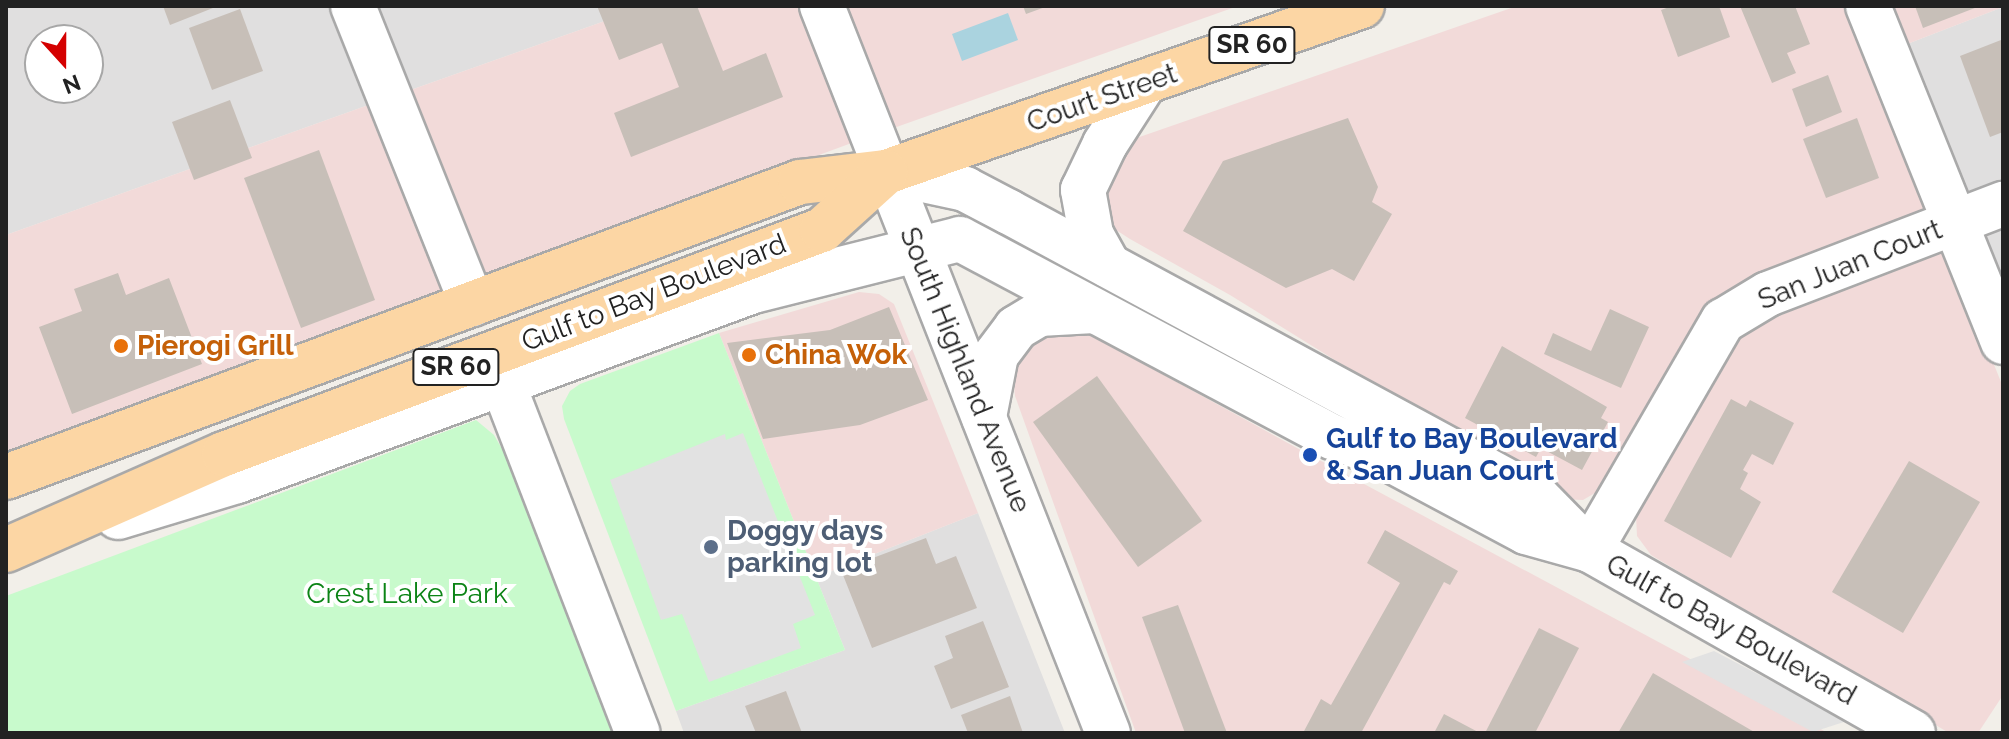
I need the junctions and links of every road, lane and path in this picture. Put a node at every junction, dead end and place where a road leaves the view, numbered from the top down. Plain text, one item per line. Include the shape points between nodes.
1 (353, 6) edge
2 (822, 6) edge
3 (1362, 6) edge
4 (1868, 6) edge
5 (1143, 85) junction
6 (886, 172) junction
7 (2003, 204) edge
8 (1955, 222) junction
9 (917, 249) junction
10 (1108, 265) junction
11 (472, 304) junction
12 (1094, 311) junction
13 (2003, 342) edge
14 (503, 384) junction
15 (984, 417) junction
16 (6, 477) edge
17 (11, 548) edge
18 (1590, 550) junction
19 (638, 733) edge
20 (1108, 733) edge
21 (1913, 733) edge

1 - 11 street
2 - 6 street, South Highland Avenue
3 - 5 main road, Court Street / SR 60
4 - 8 street
5 - 6 main road, Court Street / SR 60
5 - 10 street via 1083,190 1091,234
6 - 9 street, South Highland Avenue
6 - 10 street, Gulf to Bay Boulevard via 965,189
6 - 11 main road, Gulf to Bay Boulevard / SR 60 via 800,182
6 - 17 main road, Gulf to Bay Boulevard / SR 60 via 822,230 224,454
7 - 8 street, San Juan Court
8 - 13 street
8 - 18 street, San Juan Court via 1768,294 1723,321
9 - 12 street, Gulf to Bay Boulevard via 960,239
9 - 14 street, Gulf to Bay Boulevard via 753,291
9 - 15 street, South Highland Avenue
10 - 18 street, Gulf to Bay Boulevard via 1538,498
11 - 16 main road, Gulf to Bay Boulevard / SR 60
12 - 15 street via 1039,314 1016,328 996,355
12 - 18 street, Gulf to Bay Boulevard via 1526,532
14 - 17 street, Gulf to Bay Boulevard via 237,481
14 - 19 street
15 - 20 street, South Highland Avenue
18 - 21 street, Gulf to Bay Boulevard

